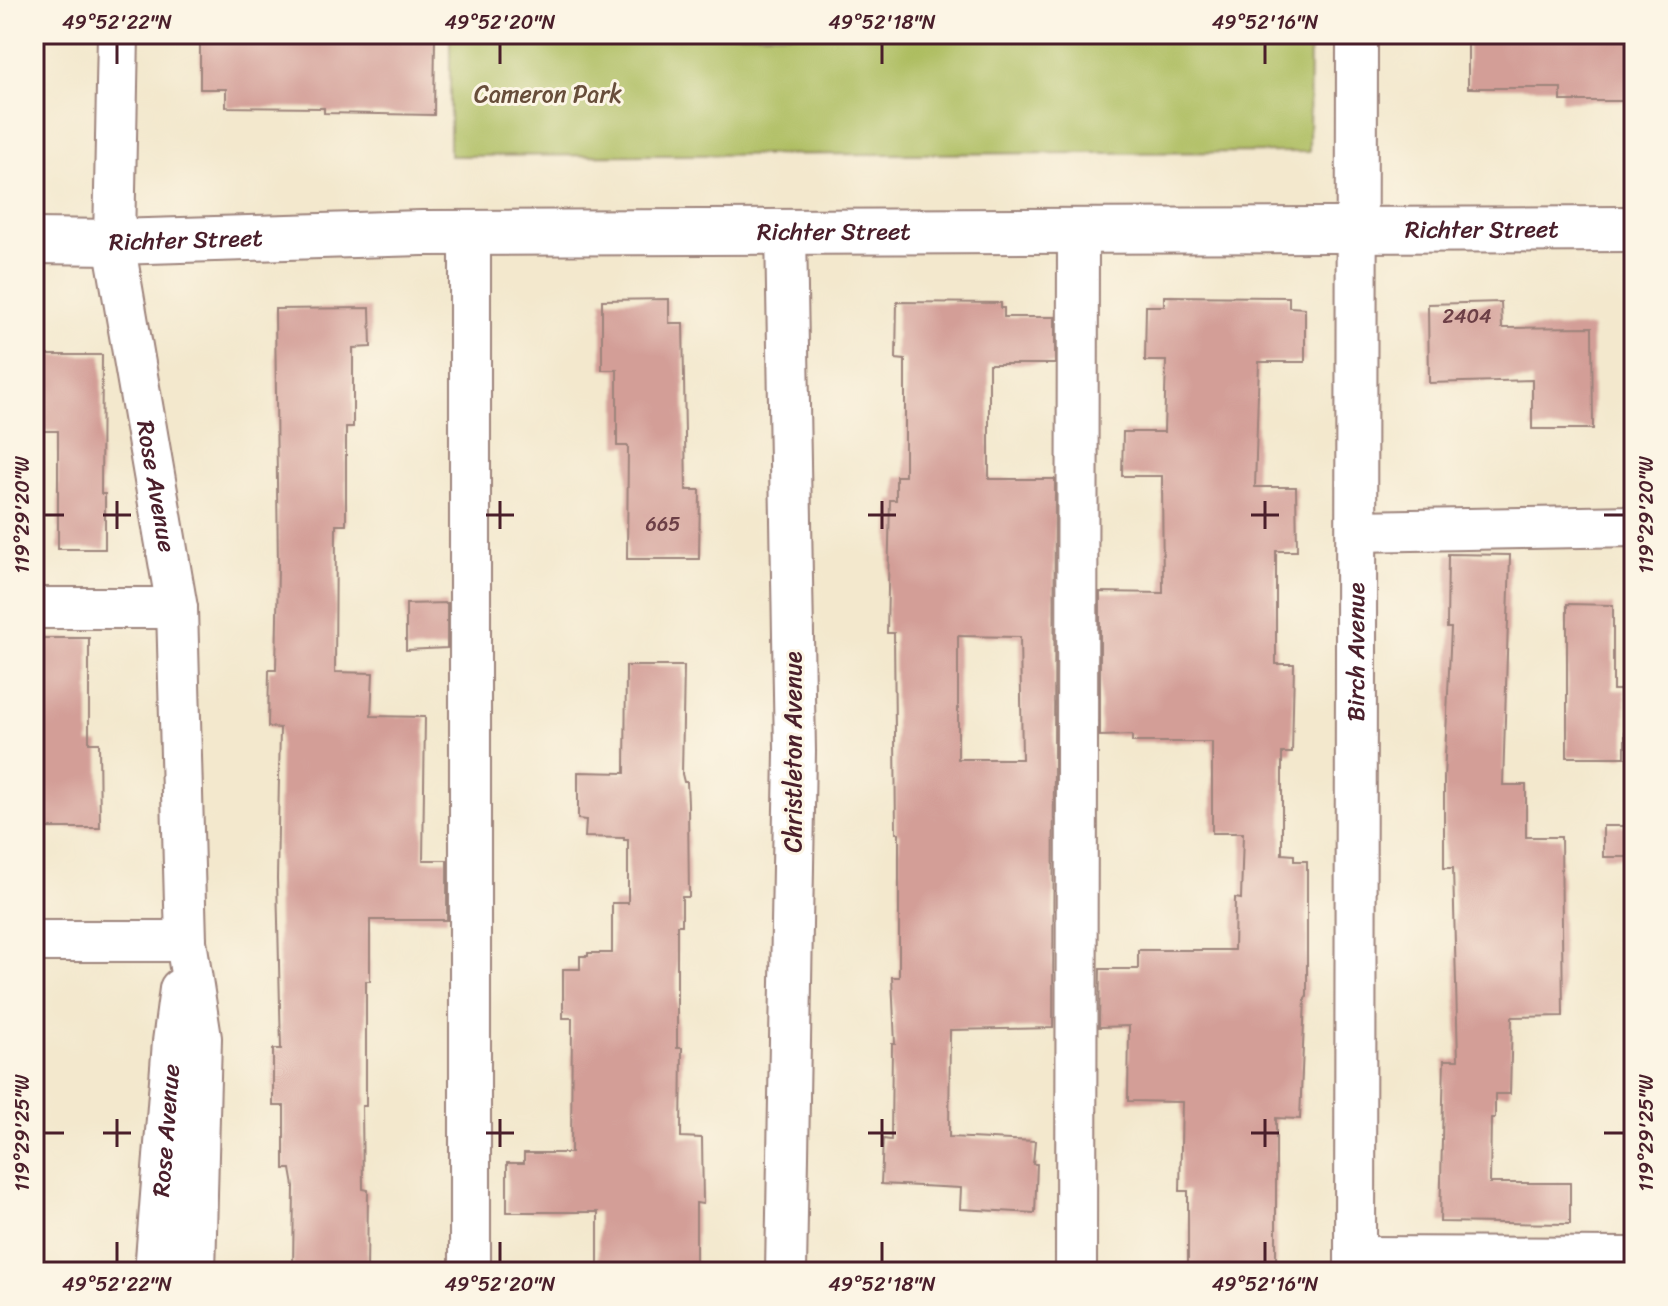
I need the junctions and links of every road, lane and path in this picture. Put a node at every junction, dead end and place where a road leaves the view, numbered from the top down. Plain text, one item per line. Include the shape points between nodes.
1 (118, 34) edge
2 (1357, 34) edge
3 (1634, 229) edge
4 (1358, 230) junction
5 (786, 231) junction
6 (1078, 231) junction
7 (470, 233) junction
8 (34, 241) edge
9 (114, 242) junction
10 (1634, 526) edge
11 (1357, 531) junction
12 (34, 608) edge
13 (177, 608) junction
14 (34, 941) edge
15 (186, 941) junction
16 (1634, 1258) edge
17 (1355, 1265) edge
18 (155, 1272) edge
19 (195, 1272) edge
20 (470, 1272) edge
21 (786, 1272) edge
22 (1076, 1272) edge

1 - 9 street, Rose Avenue
2 - 4 street, Birch Avenue
3 - 4 main road, Richter Street
4 - 6 main road, Richter Street
4 - 11 street, Birch Avenue
5 - 6 main road, Richter Street
5 - 7 main road, Richter Street
5 - 21 street, Christleton Avenue via 795,751
6 - 22 street
7 - 9 main road, Richter Street
7 - 20 street
8 - 9 main road, Richter Street
9 - 13 street, Rose Avenue
10 - 11 street
11 - 17 street, Birch Avenue
12 - 13 street
13 - 15 street, Rose Avenue
14 - 15 street
15 - 18 street, Rose Avenue
15 - 19 street, Rose Avenue via 201,1038
16 - 17 street

